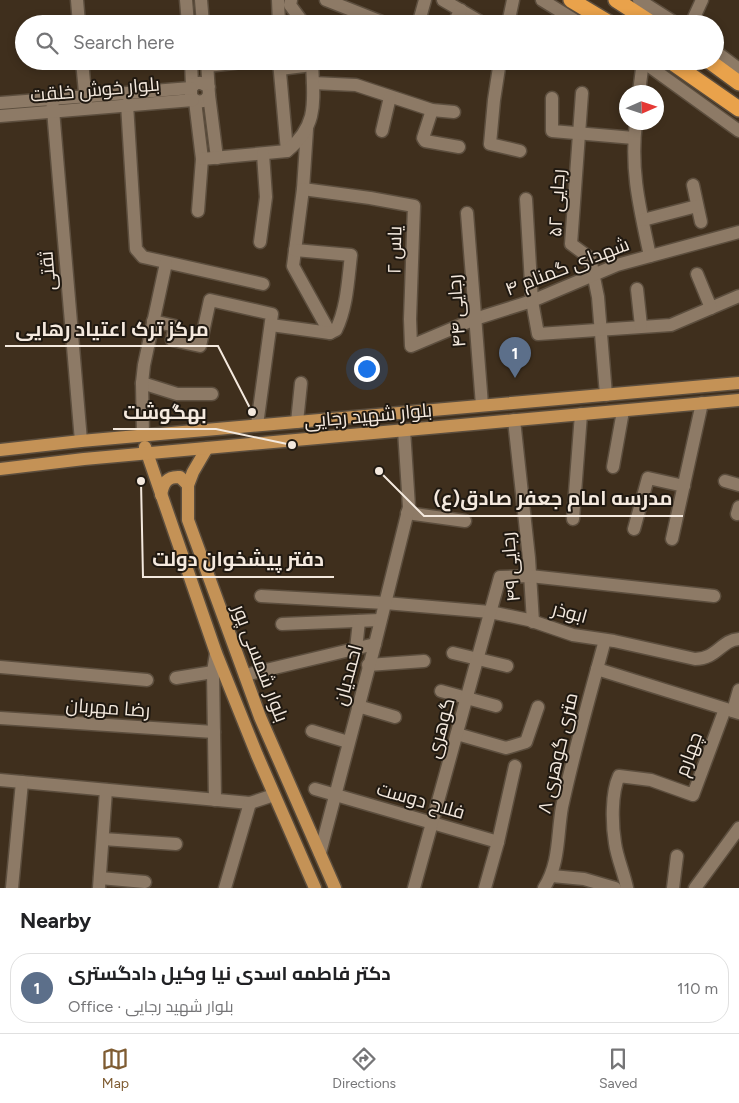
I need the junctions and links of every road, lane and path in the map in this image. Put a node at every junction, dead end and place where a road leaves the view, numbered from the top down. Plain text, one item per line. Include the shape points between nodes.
1 (77, 0) edge
2 (186, 0) edge
3 (201, 0) edge
4 (326, 0) edge
5 (425, 0) edge
6 (443, 0) edge
7 (513, 0) edge
8 (542, 0) edge
9 (572, 0) edge
10 (616, 0) edge
11 (639, 0) edge
12 (702, 0) edge
13 (284, 2) edge
14 (461, 10) junction
15 (78, 15) edge
16 (187, 15) edge
17 (202, 15) edge
18 (280, 15) edge
19 (296, 15) edge
20 (364, 15) edge
21 (421, 15) edge
22 (458, 15) edge
23 (469, 15) edge
24 (510, 15) edge
25 (566, 15) edge
26 (596, 15) edge
27 (639, 15) edge
28 (663, 15) edge
29 (695, 15) edge
30 (724, 58) edge
31 (739, 69) edge
32 (83, 70) edge
33 (191, 70) edge
34 (208, 70) edge
35 (280, 70) edge
36 (312, 70) edge
37 (499, 70) edge
38 (642, 70) edge
39 (655, 70) edge
40 (683, 70) edge
41 (722, 70) edge
42 (739, 82) edge
43 (313, 83) junction
44 (640, 85) edge
45 (209, 91) junction
46 (582, 93) dead end
47 (193, 94) junction
48 (390, 97) junction
49 (52, 98) junction
50 (552, 98) dead end
51 (86, 102) junction
52 (0, 103) edge
53 (127, 104) junction
54 (739, 109) edge
55 (432, 110) junction
56 (53, 112) junction
57 (454, 112) dead end
58 (0, 116) edge
59 (307, 129) junction
60 (635, 130) edge
61 (382, 131) dead end
62 (739, 131) edge
63 (579, 132) junction
64 (634, 138) junction
65 (459, 147) dead end
66 (287, 151) junction
67 (520, 152) dead end
68 (263, 154) junction
69 (217, 158) junction
70 (202, 159) junction
71 (693, 185) dead end
72 (303, 189) junction
73 (526, 199) dead end
74 (698, 206) junction
75 (198, 211) dead end
76 (467, 213) dead end
77 (642, 220) junction
78 (701, 222) dead end
79 (739, 232) edge
80 (260, 242) dead end
81 (295, 250) junction
82 (650, 256) junction
83 (166, 262) junction
84 (594, 274) junction
85 (697, 274) dead end
86 (263, 284) dead end
87 (637, 289) dead end
88 (739, 296) edge
89 (532, 301) junction
90 (711, 308) junction
91 (271, 319) junction
92 (475, 319) junction
93 (153, 321) junction
94 (641, 326) junction
95 (600, 328) junction
96 (330, 333) junction
97 (411, 346) joint
98 (142, 383) junction
99 (739, 383) edge
100 (301, 384) dead end
101 (212, 394) dead end
102 (606, 394) junction
103 (739, 400) edge
104 (702, 404) junction
105 (482, 406) junction
106 (623, 410) junction
107 (581, 414) junction
108 (514, 420) junction
109 (297, 422) junction
110 (257, 425) junction
111 (404, 430) junction
112 (144, 435) junction
113 (81, 440) junction
114 (207, 448) junction
115 (0, 450) edge
116 (146, 454) junction
117 (613, 468) dead end
118 (0, 469) edge
119 (725, 481) dead end
120 (188, 485) junction
121 (739, 485) edge
122 (684, 486) junction
123 (161, 495) junction
124 (408, 510) junction
125 (573, 519) dead end
126 (465, 521) dead end
127 (634, 530) dead end
128 (672, 539) dead end
129 (530, 576) junction
130 (261, 596) dead end
131 (714, 596) dead end
132 (385, 604) junction
133 (490, 612) junction
134 (380, 620) junction
135 (358, 621) junction
136 (533, 622) junction
137 (282, 624) dead end
138 (739, 639) edge
139 (604, 640) junction
140 (375, 644) junction
141 (356, 649) junction
142 (216, 653) junction
143 (453, 653) dead end
144 (478, 658) junction
145 (424, 662) dead end
146 (368, 665) junction
147 (508, 666) dead end
148 (0, 667) edge
149 (597, 669) junction
150 (213, 672) junction
151 (245, 675) junction
152 (176, 678) dead end
153 (147, 680) dead end
154 (739, 690) edge
155 (441, 691) dead end
156 (467, 698) junction
157 (358, 706) junction
158 (496, 706) dead end
159 (538, 707) dead end
160 (732, 711) edge
161 (395, 717) dead end
162 (0, 718) edge
163 (312, 730) dead end
164 (214, 732) junction
165 (457, 734) junction
166 (348, 742) junction
167 (515, 766) dead end
168 (0, 780) edge
169 (22, 782) junction
170 (314, 789) dead end
171 (106, 790) junction
172 (274, 795) junction
173 (335, 795) junction
174 (215, 800) junction
175 (250, 803) junction
176 (433, 822) junction
177 (739, 828) edge
178 (102, 838) junction
179 (734, 840) edge
180 (498, 842) junction
181 (176, 844) dead end
182 (320, 853) junction
183 (677, 856) dead end
184 (552, 876) junction
185 (145, 882) dead end
186 (308, 882) edge
187 (99, 883) edge
188 (12, 888) edge
189 (225, 888) edge
190 (315, 888) edge
191 (335, 888) edge
192 (414, 888) edge
193 (485, 888) edge
194 (544, 888) edge
195 (615, 888) edge
196 (628, 888) edge
197 (674, 888) edge
198 (695, 888) edge

1 - 15 street
2 - 16 street
3 - 17 street
4 - 20 street
5 - 21 street
6 - 14 street
7 - 24 street
8 - 25 street
9 - 26 highway
10 - 27 highway
11 - 28 street
12 - 29 street
13 - 18 street
13 - 19 street
14 - 22 street
14 - 23 street
30 - 31 street
32 - 51 street
33 - 47 street
34 - 45 street
35 - 66 street
36 - 43 street
37 - 67 street via 490,144
38 - 44 street
39 - 62 street
40 - 54 highway
41 - 42 highway
43 - 48 street via 356,85
43 - 59 street via 314,103
45 - 47 street via 204,102
45 - 47 street via 201,83 196,83
45 - 69 street
46 - 63 street, رجایی ۵۲
47 - 51 street, بلوار خوش خلقت
47 - 53 street, بلوار خوش خلقت
47 - 70 street
48 - 55 street
48 - 61 street
49 - 51 street, بلوار خوش خلقت
49 - 52 street, بلوار خوش خلقت
49 - 56 street, ثقتی
50 - 63 street via 552,131
51 - 53 street, بلوار خوش خلقت
51 - 56 street, بلوار خوش خلقت
53 - 83 street via 136,249 143,257
55 - 57 street
55 - 65 street via 423,138 425,141
56 - 58 street, بلوار خوش خلقت
56 - 113 street, ثقتی
59 - 66 street
59 - 72 street
60 - 64 street
63 - 64 street
63 - 84 street, رجایی ۵۲ via 570,244 590,258
64 - 77 street via 635,185
66 - 68 street
68 - 69 street
68 - 80 street via 266,197
69 - 70 street
70 - 75 street
71 - 74 street
72 - 81 street
72 - 97 street, یاس ۲ via 414,206
73 - 89 street
74 - 77 street
74 - 78 street
76 - 92 street, رجایی ۴۴
77 - 82 street
79 - 82 street, شهدای گمنام ۴
81 - 96 street via 294,266
81 - 96 street via 351,254 343,310 336,330
82 - 84 street, شهدای گمنام ۴
83 - 86 street
83 - 93 street
84 - 89 street, شهدای گمنام ۴
84 - 95 street, رجایی ۵۲
85 - 90 street
87 - 94 street
88 - 90 street
89 - 92 street, شهدای گمنام ۴
89 - 95 street via 538,334
90 - 94 street via 671,325
91 - 93 street via 210,300 200,346 172,340 175,326
91 - 96 street
91 - 110 street
92 - 97 street, شهدای گمنام ۴
92 - 105 street, رجایی ۴۴
93 - 98 street
94 - 95 street
95 - 102 street, رجایی ۵۲
98 - 101 street via 177,394
98 - 112 street
99 - 102 main road, بلوار شهید رجایی
100 - 109 street
102 - 105 main road, بلوار شهید رجایی
103 - 104 main road, بلوار شهید رجایی
104 - 106 main road, بلوار شهید رجایی
104 - 122 street
105 - 109 main road, بلوار شهید رجایی
106 - 107 main road, بلوار شهید رجایی
106 - 117 street
107 - 108 main road, بلوار شهید رجایی
107 - 125 street
108 - 111 main road, بلوار شهید رجایی
108 - 129 street, رجایی ۴۹
109 - 110 main road, بلوار شهید رجایی
110 - 112 main road, بلوار شهید رجایی
111 - 114 main road, بلوار شهید رجایی
111 - 124 street, احمدیان
112 - 113 main road, بلوار شهید رجایی
112 - 116 main road, بلوار شمسی پور
113 - 115 main road, بلوار شهید رجایی
114 - 116 main road, بلوار شهید رجایی
114 - 120 main road, بلوار شمسی پور
116 - 118 main road, بلوار شهید رجایی
116 - 123 main road, بلوار شمسی پور
119 - 121 street
120 - 123 main road via 174,476 162,486
120 - 151 main road, بلوار شمسی پور via 188,520
122 - 127 street via 648,478
122 - 128 street
123 - 142 main road, بلوار شمسی پور
124 - 126 street
124 - 132 street, احمدیان
129 - 131 street
129 - 133 street, گوهری via 500,577
129 - 136 street, رجایی ۴۹
130 - 132 street, ابوذر
132 - 133 street, ابوذر
132 - 134 street, احمدیان
133 - 136 street, ابوذر
133 - 144 street, گوهری
134 - 135 street
134 - 140 street, احمدیان
135 - 137 street
135 - 141 street
136 - 139 street, ابوذر via 573,635
138 - 139 street, ابوذر via 702,659
139 - 149 street, ۸ متری گوهری
140 - 141 street
140 - 146 street, احمدیان
141 - 151 street
142 - 150 street
142 - 172 main road, بلوار شمسی پور
143 - 144 street
144 - 147 street
144 - 156 street, گوهری
145 - 146 street
146 - 157 street, احمدیان
148 - 153 street
149 - 160 street
149 - 184 street, ۸ متری گوهری via 562,809
150 - 152 street
150 - 164 street
151 - 182 main road, بلوار شمسی پور
154 - 160 street
155 - 156 street
156 - 158 street
156 - 165 street, گوهری
157 - 161 street
157 - 166 street, احمدیان
159 - 165 street via 526,742 506,748
160 - 196 street, چهارم via 694,795 651,780 618,776 613,816 615,844
162 - 164 street, رضا مهربان
163 - 166 street
164 - 174 street
165 - 176 street, گوهری
166 - 173 street, احمدیان
167 - 180 street
168 - 169 street
169 - 171 street
169 - 188 street
170 - 173 street, فلاح دوست
171 - 174 street
171 - 178 street
172 - 175 street
172 - 186 main road, بلوار شمسی پور
173 - 176 street, فلاح دوست
173 - 182 street, احمدیان
174 - 175 street
175 - 189 street
176 - 180 street, فلاح دوست
176 - 192 street, گوهری
177 - 179 street
178 - 181 street
178 - 187 street
179 - 198 street
180 - 193 street
182 - 191 main road, بلوار شمسی پور
183 - 197 street
184 - 194 street
184 - 195 street via 584,879
185 - 187 street
186 - 190 main road, بلوار شمسی پور

